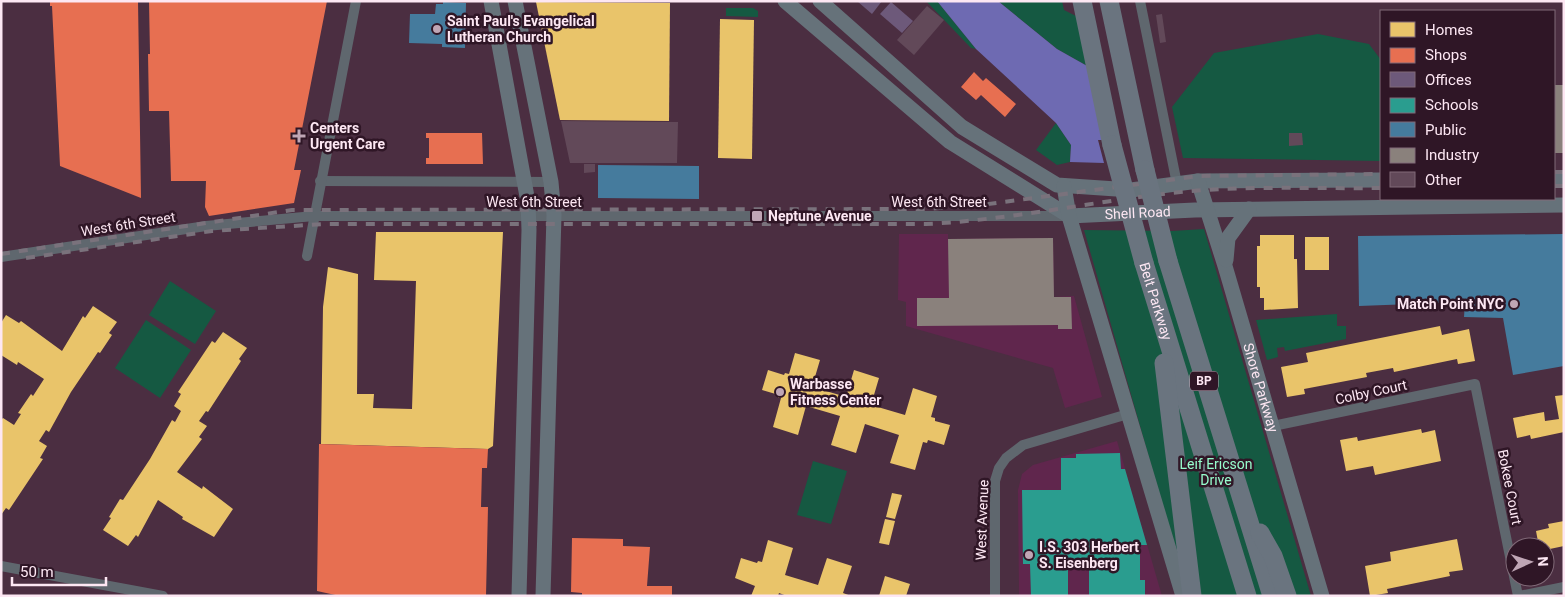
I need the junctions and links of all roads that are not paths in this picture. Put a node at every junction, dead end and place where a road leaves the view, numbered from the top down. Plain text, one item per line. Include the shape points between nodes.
1 (356, 1) edge
2 (491, 1) edge
3 (515, 1) edge
4 (785, 1) edge
5 (820, 1) edge
6 (1082, 1) edge
7 (1109, 1) edge
8 (1140, 1) edge
9 (1380, 180) edge
10 (320, 181) junction
11 (1198, 181) junction
12 (525, 182) junction
13 (551, 182) junction
14 (1177, 184) junction
15 (1064, 186) junction
16 (1564, 205) edge
17 (1249, 209) junction
18 (1207, 210) junction
19 (529, 215) junction
20 (554, 215) junction
21 (314, 216) junction
22 (1069, 216) junction
23 (308, 256) dead end
24 (1, 257) edge
25 (1225, 266) junction
26 (1158, 314) junction
27 (1476, 384) joint
28 (1128, 414) junction
29 (1273, 426) junction
30 (1242, 502) junction
31 (1, 566) edge
32 (1564, 587) edge
33 (163, 596) edge
34 (519, 596) edge
35 (543, 596) edge
36 (995, 596) edge
37 (1183, 596) edge
38 (1192, 596) edge
39 (1247, 596) edge
40 (1272, 596) edge
41 (1287, 596) edge
42 (1322, 596) edge
43 (1519, 596) edge

1 - 10 street
2 - 12 main road
3 - 13 main road
4 - 22 main road via 950,142
5 - 15 main road, Shell Road via 962,127 1057,185
6 - 26 highway, Belt Parkway / BP, bridge via 1112,145
7 - 30 highway, Belt Parkway / BP, bridge via 1138,141 1168,261
8 - 14 street
9 - 11 main road, Shell Road
10 - 12 street, West 6th Street
10 - 21 street
11 - 14 main road, Shell Road
11 - 18 main road, Shore Parkway
12 - 13 street, West 6th Street
12 - 19 main road
13 - 20 main road
14 - 15 main road, Shell Road via 1131,190
15 - 22 main road
16 - 17 main road, Shell Road
17 - 18 main road, Shell Road
17 - 25 main road via 1228,238
18 - 22 main road, Shell Road
18 - 25 main road, Shore Parkway
19 - 20 street, West 6th Street
19 - 21 street, West 6th Street
19 - 34 main road
20 - 22 street, West 6th Street
20 - 35 main road
21 - 23 street
21 - 24 street, West 6th Street via 206,226
22 - 28 main road
25 - 29 main road, Shore Parkway
26 - 38 highway
26 - 39 highway, Belt Parkway / BP
27 - 29 street, Colby Court
27 - 43 street, Bokee Court
28 - 36 street, West Avenue via 1024,445 1006,458 995,481
28 - 37 main road
29 - 42 main road, Shore Parkway
30 - 40 highway, Belt Parkway / BP
30 - 41 highway via 1273,556
31 - 33 street
32 - 43 street

